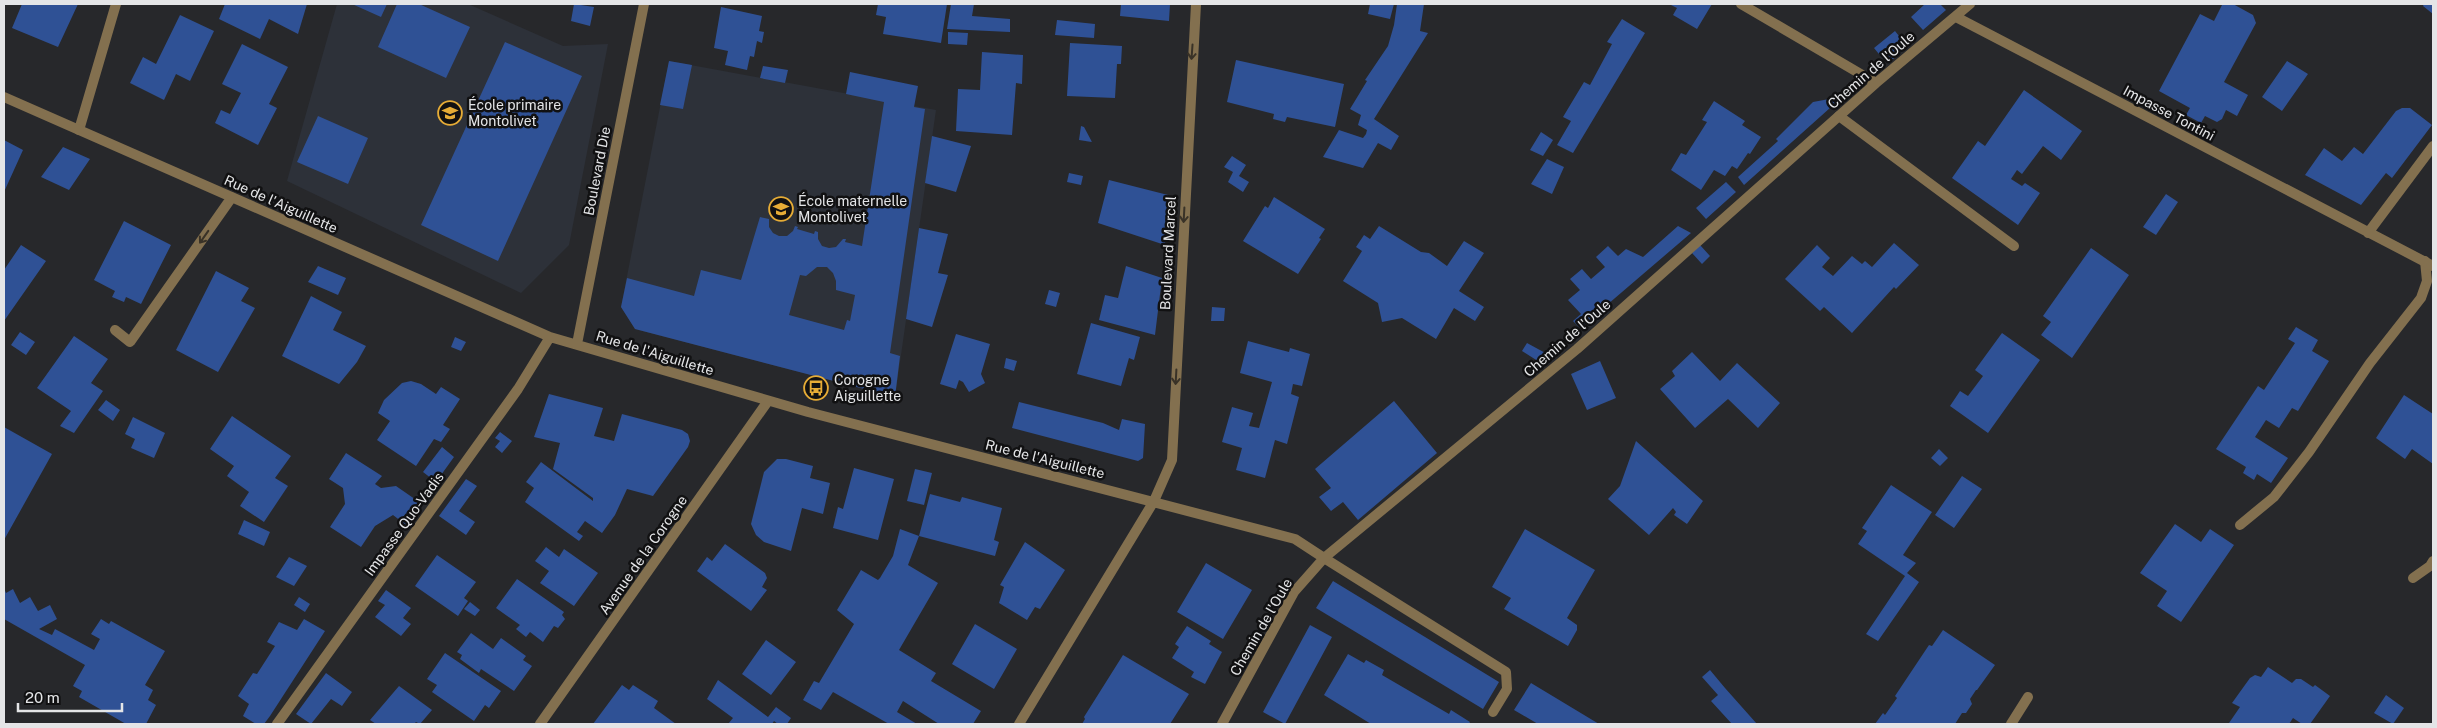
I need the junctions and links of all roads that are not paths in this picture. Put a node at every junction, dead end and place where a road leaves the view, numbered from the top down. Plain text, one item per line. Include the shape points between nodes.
1 (116, 4) edge
2 (644, 4) edge
3 (1196, 4) edge
4 (1741, 4) edge
5 (1970, 4) edge
6 (1956, 17) junction
7 (1876, 82) junction
8 (4, 97) edge
9 (1839, 116) junction
10 (79, 130) junction
11 (2433, 146) edge
12 (232, 197) junction
13 (2368, 233) junction
14 (2014, 246) dead end
15 (2429, 264) edge
16 (115, 330) dead end
17 (550, 337) junction
18 (577, 344) junction
19 (768, 401) junction
20 (1154, 501) junction
21 (2240, 525) dead end
22 (1324, 558) junction
23 (2433, 561) edge
24 (2413, 578) dead end
25 (2028, 697) dead end
26 (1493, 712) dead end
27 (277, 724) edge
28 (540, 724) edge
29 (1019, 724) edge
30 (1222, 724) edge
31 (2011, 724) edge

1 - 10 street
2 - 18 street, Boulevard Die
3 -> 20 street, Boulevard Marcel via 1172,460
4 - 7 street
5 - 6 street, Chemin de l'Oule
6 - 7 street, Chemin de l'Oule
6 - 13 street, Impasse Tontini
7 - 9 street, Chemin de l'Oule
8 - 10 street, Rue de l'Aiguillette
9 - 14 street
9 - 22 street, Chemin de l'Oule via 1577,349
10 - 12 street, Rue de l'Aiguillette
11 - 13 street
12 -> 16 street via 130,342
12 - 17 street, Rue de l'Aiguillette
13 - 15 street, Impasse Tontini
15 - 21 street via 2421,298 2274,497
17 - 18 street, Rue de l'Aiguillette
17 - 27 street, Impasse Quo-Vadis via 518,389
18 - 19 street, Rue de l'Aiguillette
19 - 20 street, Rue de l'Aiguillette
19 - 28 street, Avenue de la Corogne
20 - 22 street, Rue de l'Aiguillette via 1295,538
20 - 29 street, Boulevard Marcel
22 - 26 street, Rue de l'Aiguillette via 1506,672 1507,689
22 - 30 street, Chemin de l'Oule via 1294,592
23 - 24 street
25 - 31 street

